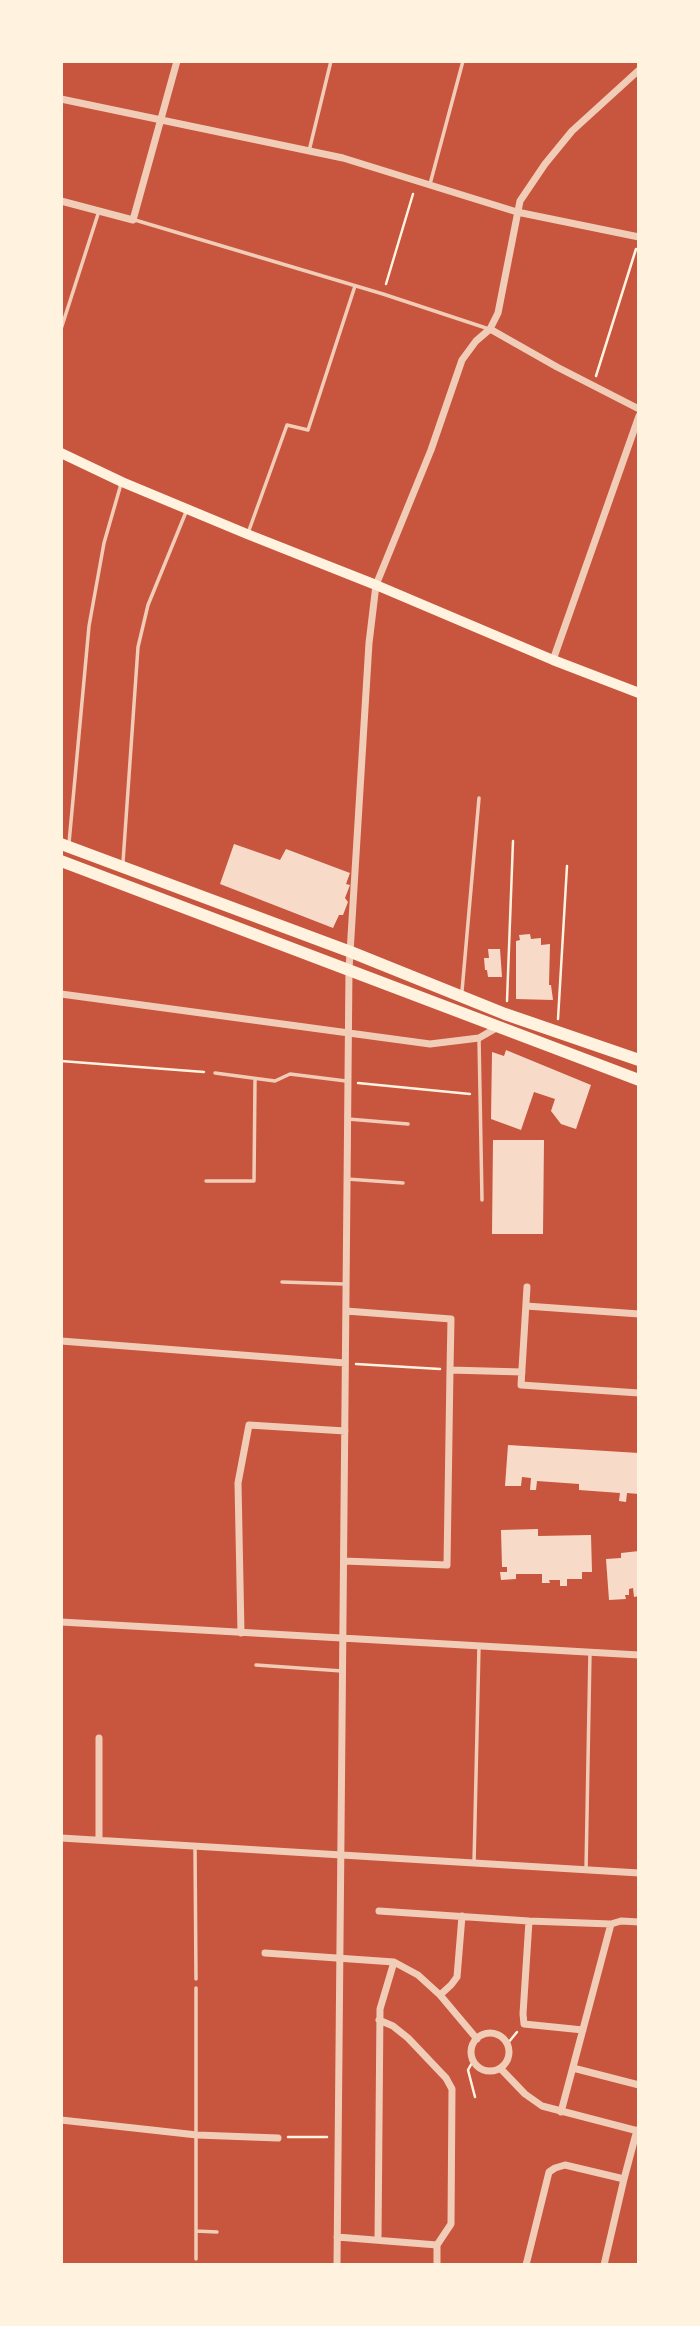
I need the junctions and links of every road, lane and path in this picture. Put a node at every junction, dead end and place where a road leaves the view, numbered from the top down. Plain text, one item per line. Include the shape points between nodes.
1 (177, 61) edge
2 (331, 61) edge
3 (463, 61) edge
4 (639, 70) edge
5 (61, 99) edge
6 (162, 120) junction
7 (309, 151) junction
8 (417, 180) junction
9 (430, 184) junction
10 (61, 201) edge
11 (99, 211) junction
12 (517, 212) junction
13 (133, 220) junction
14 (639, 238) edge
15 (355, 286) junction
16 (383, 294) junction
17 (61, 329) edge
18 (490, 329) junction
19 (593, 384) junction
20 (639, 409) edge
21 (639, 416) edge
22 (61, 453) edge
23 (122, 482) junction
24 (187, 509) junction
25 (247, 534) junction
26 (376, 585) junction
27 (553, 660) junction
28 (639, 692) edge
29 (478, 798) dead end
30 (513, 841) dead end
31 (65, 846) edge
32 (62, 861) edge
33 (567, 866) dead end
34 (61, 867) edge
35 (123, 868) junction
36 (351, 952) junction
37 (349, 969) junction
38 (61, 993) edge
39 (461, 996) junction
40 (507, 1001) dead end
41 (558, 1019) dead end
42 (499, 1027) junction
43 (349, 1032) junction
44 (479, 1038) junction
45 (639, 1060) edge
46 (61, 1061) edge
47 (215, 1073) joint
48 (255, 1080) junction
49 (639, 1080) edge
50 (348, 1082) junction
51 (480, 1095) junction
52 (348, 1119) junction
53 (408, 1124) dead end
54 (347, 1179) junction
55 (206, 1181) dead end
56 (403, 1183) dead end
57 (482, 1200) dead end
58 (282, 1282) dead end
59 (346, 1284) junction
60 (527, 1287) dead end
61 (526, 1306) junction
62 (346, 1311) junction
63 (639, 1314) edge
64 (61, 1341) edge
65 (345, 1363) junction
66 (450, 1370) junction
67 (522, 1372) junction
68 (639, 1393) edge
69 (345, 1430) junction
70 (344, 1561) junction
71 (61, 1622) edge
72 (241, 1633) junction
73 (343, 1637) junction
74 (479, 1646) junction
75 (590, 1652) junction
76 (639, 1655) edge
77 (256, 1665) dead end
78 (342, 1671) junction
79 (99, 1738) dead end
80 (61, 1838) edge
81 (99, 1840) junction
82 (195, 1846) junction
83 (341, 1855) junction
84 (474, 1863) junction
85 (586, 1870) junction
86 (639, 1873) edge
87 (380, 1911) dead end
88 (463, 1916) junction
89 (529, 1921) junction
90 (639, 1922) edge
91 (611, 1924) junction
92 (265, 1953) dead end
93 (340, 1957) junction
94 (394, 1962) junction
95 (196, 1979) dead end
96 (196, 1988) dead end
97 (440, 1995) junction
98 (379, 2020) junction
99 (583, 2030) junction
100 (477, 2039) junction
101 (473, 2060) junction
102 (573, 2068) junction
103 (501, 2069) junction
104 (639, 2085) edge
105 (475, 2097) dead end
106 (561, 2112) junction
107 (61, 2120) edge
108 (638, 2131) edge
109 (197, 2135) junction
110 (338, 2136) junction
111 (278, 2138) joint
112 (624, 2179) junction
113 (196, 2231) junction
114 (217, 2232) dead end
115 (337, 2237) junction
116 (378, 2240) junction
117 (437, 2245) junction
118 (196, 2259) dead end
119 (337, 2265) edge
120 (437, 2265) edge
121 (526, 2265) edge
122 (604, 2265) edge

1 - 6 street
2 - 7 lane
3 - 9 lane
4 - 12 street via 572,131 545,163
5 - 6 street
6 - 7 street
6 - 13 street
7 - 8 street
8 - 9 street
8 - 16 path
9 - 12 street
10 - 11 street
11 - 13 street
11 - 17 lane
12 - 14 street
12 - 18 street via 504,293
13 - 15 lane
14 - 19 path
15 - 16 lane
15 - 25 lane via 308,430 287,425
16 - 18 lane
18 - 19 street
18 - 26 street via 462,360
19 - 20 street
21 - 27 street
22 - 23 main road
23 - 24 main road
23 - 31 lane via 104,543 89,626
24 - 25 main road
24 - 35 lane via 148,605 138,647
25 - 26 main road
26 - 27 main road
26 - 36 street
27 - 28 main road
29 - 39 lane
30 - 40 path
31 - 35 highway
32 - 34 lane
32 - 37 highway
33 - 41 path
35 - 36 highway
36 - 37 street
36 - 39 highway
37 - 42 highway
37 - 43 street
38 - 43 street
39 - 45 highway
42 - 44 street
42 - 49 highway
43 - 44 street via 430,1044
43 - 50 street
44 - 51 lane
46 - 47 path
47 - 48 lane
48 - 50 lane via 275,1081 290,1074
48 - 55 lane via 254,1181
50 - 51 path
50 - 52 street
51 - 57 lane
52 - 53 lane
52 - 54 street
54 - 56 lane
54 - 59 street
58 - 59 lane
59 - 62 street
60 - 61 street
61 - 63 street
61 - 67 street
62 - 65 street
62 - 66 street via 450,1319
64 - 65 street
65 - 66 path
65 - 69 street
66 - 67 street
66 - 70 street via 447,1566
67 - 68 street via 521,1385
69 - 70 street
69 - 72 street via 249,1425 238,1483
70 - 73 street
71 - 72 street
72 - 73 street
73 - 74 street
73 - 78 street
74 - 75 street
74 - 84 lane
75 - 76 street
75 - 85 lane
77 - 78 lane
78 - 83 street
79 - 81 street
80 - 81 street
81 - 82 street
82 - 83 street
82 - 95 lane
83 - 84 street
83 - 93 street
84 - 85 street
85 - 86 street
87 - 88 street
88 - 89 street
88 - 97 street via 457,1977
89 - 91 street
89 - 99 street via 524,2024
90 - 91 street
91 - 99 street
92 - 93 street
93 - 94 street
93 - 110 street
94 - 97 street
94 - 98 street
96 - 109 lane
97 - 100 street
98 - 116 street
98 - 117 street via 408,2038 452,2089 451,2224
99 - 102 street
100 - 101 street via 471,2051
100 - 103 street via 487,2033 505,2039 509,2058
101 - 103 street via 486,2071
101 - 105 path via 468,2070
102 - 104 street
102 - 106 street
103 - 106 street via 525,2094
106 - 108 street
107 - 109 street
108 - 112 street
109 - 111 street
109 - 113 lane
110 - 111 path
110 - 115 street
112 - 121 street via 565,2165 549,2172
112 - 122 street
113 - 114 lane
113 - 118 lane
115 - 116 street
115 - 119 street
116 - 117 street
117 - 120 street

